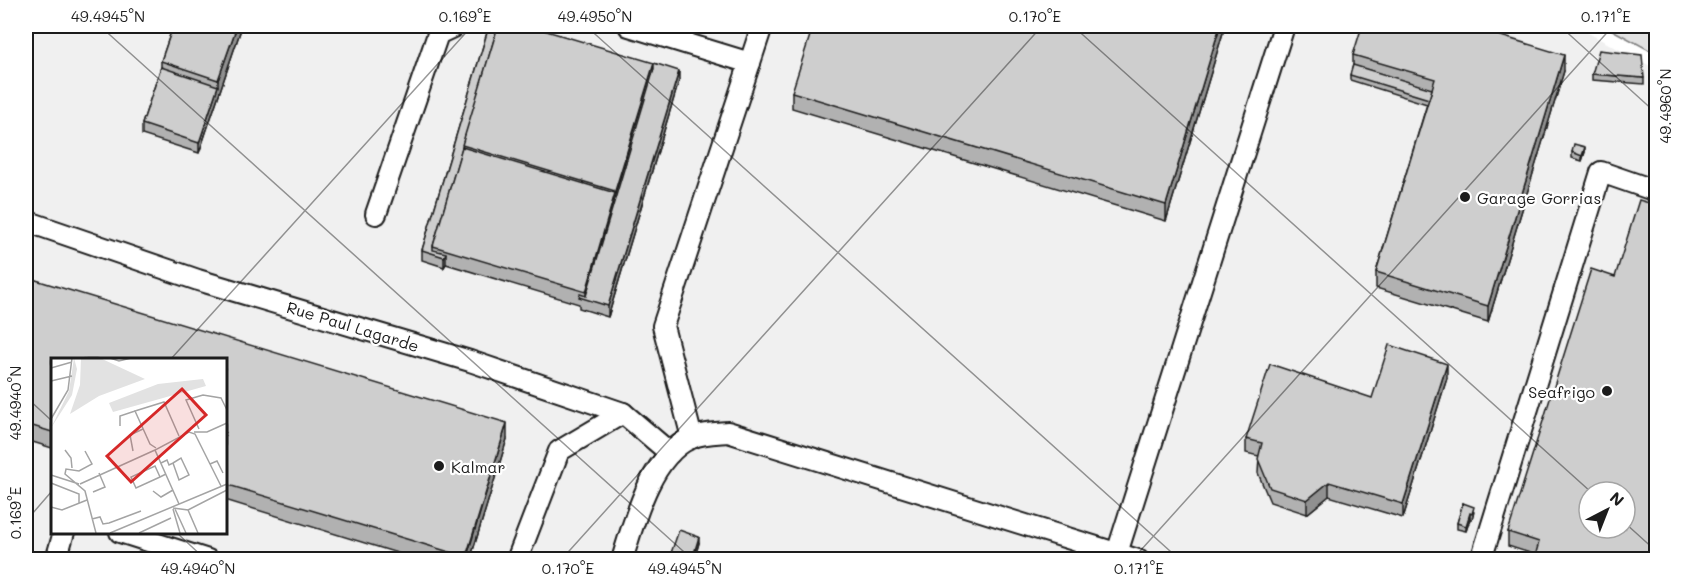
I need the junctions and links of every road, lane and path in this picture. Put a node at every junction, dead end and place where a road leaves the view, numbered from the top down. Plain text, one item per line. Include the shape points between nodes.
1 (455, 26) edge
2 (629, 26) edge
3 (762, 26) edge
4 (1284, 26) edge
5 (750, 63) junction
6 (1656, 191) edge
7 (376, 214) dead end
8 (26, 221) edge
9 (623, 414) junction
10 (692, 438) junction
11 (670, 453) junction
12 (63, 534) edge
13 (126, 534) edge
14 (1117, 553) junction
15 (56, 560) edge
16 (208, 560) edge
17 (517, 560) edge
18 (622, 560) edge
19 (1138, 560) edge
20 (1481, 560) edge

1 - 7 lane via 438,34
2 - 5 lane
3 - 5 lane
4 - 14 lane
5 - 10 lane via 663,326
6 - 20 lane via 1601,172
8 - 9 lane, Rue Paul Lagarde via 198,280 470,361
9 - 11 lane, Rue Paul Lagarde
9 - 17 lane via 559,451
10 - 11 lane
10 - 14 lane via 728,432
11 - 18 lane via 640,499
12 - 15 lane
13 - 16 lane
14 - 19 lane

